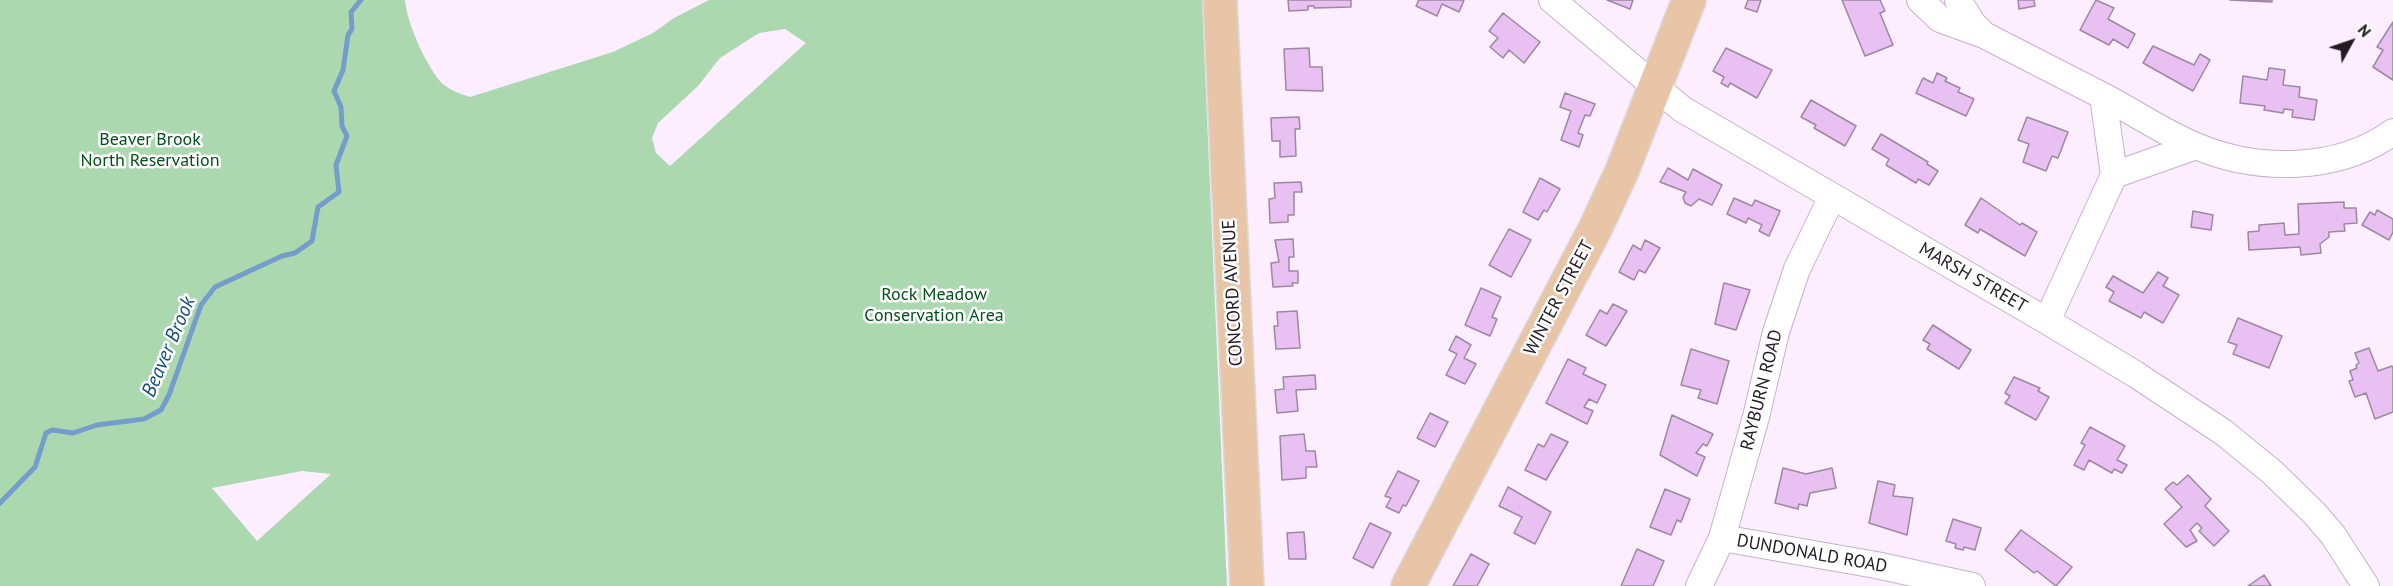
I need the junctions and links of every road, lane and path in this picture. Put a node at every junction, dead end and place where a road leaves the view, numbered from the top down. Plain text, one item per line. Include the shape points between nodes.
1 (1220, 0) edge
2 (1552, 0) edge
3 (1689, 0) edge
4 (1920, 0) edge
5 (1958, 0) edge
6 (1984, 35) junction
7 (1656, 88) junction
8 (2103, 96) junction
9 (2393, 132) edge
10 (2196, 146) junction
11 (2114, 175) junction
12 (1833, 197) junction
13 (2047, 321) junction
14 (1722, 538) junction
15 (1247, 586) edge
16 (1408, 586) edge
17 (1699, 586) edge
18 (1972, 586) edge
19 (2366, 586) edge

1 - 15 main road, CONCORD AVENUE
2 - 7 street, MARSH STREET
3 - 7 main road, WINTER STREET
4 - 6 street via 1940,20
5 - 6 street
6 - 8 street
7 - 12 street, MARSH STREET via 1682,109
7 - 16 main road, WINTER STREET via 1595,229
8 - 10 street
8 - 11 street
9 - 10 street via 2347,155 2296,165 2246,160
10 - 11 street
11 - 13 street
12 - 13 street, MARSH STREET
12 - 14 street, RAYBURN ROAD via 1797,269 1776,332
13 - 19 street, MARSH STREET via 2198,414 2249,452 2314,513
14 - 17 street, RAYBURN ROAD
14 - 18 street, DUNDONALD ROAD

